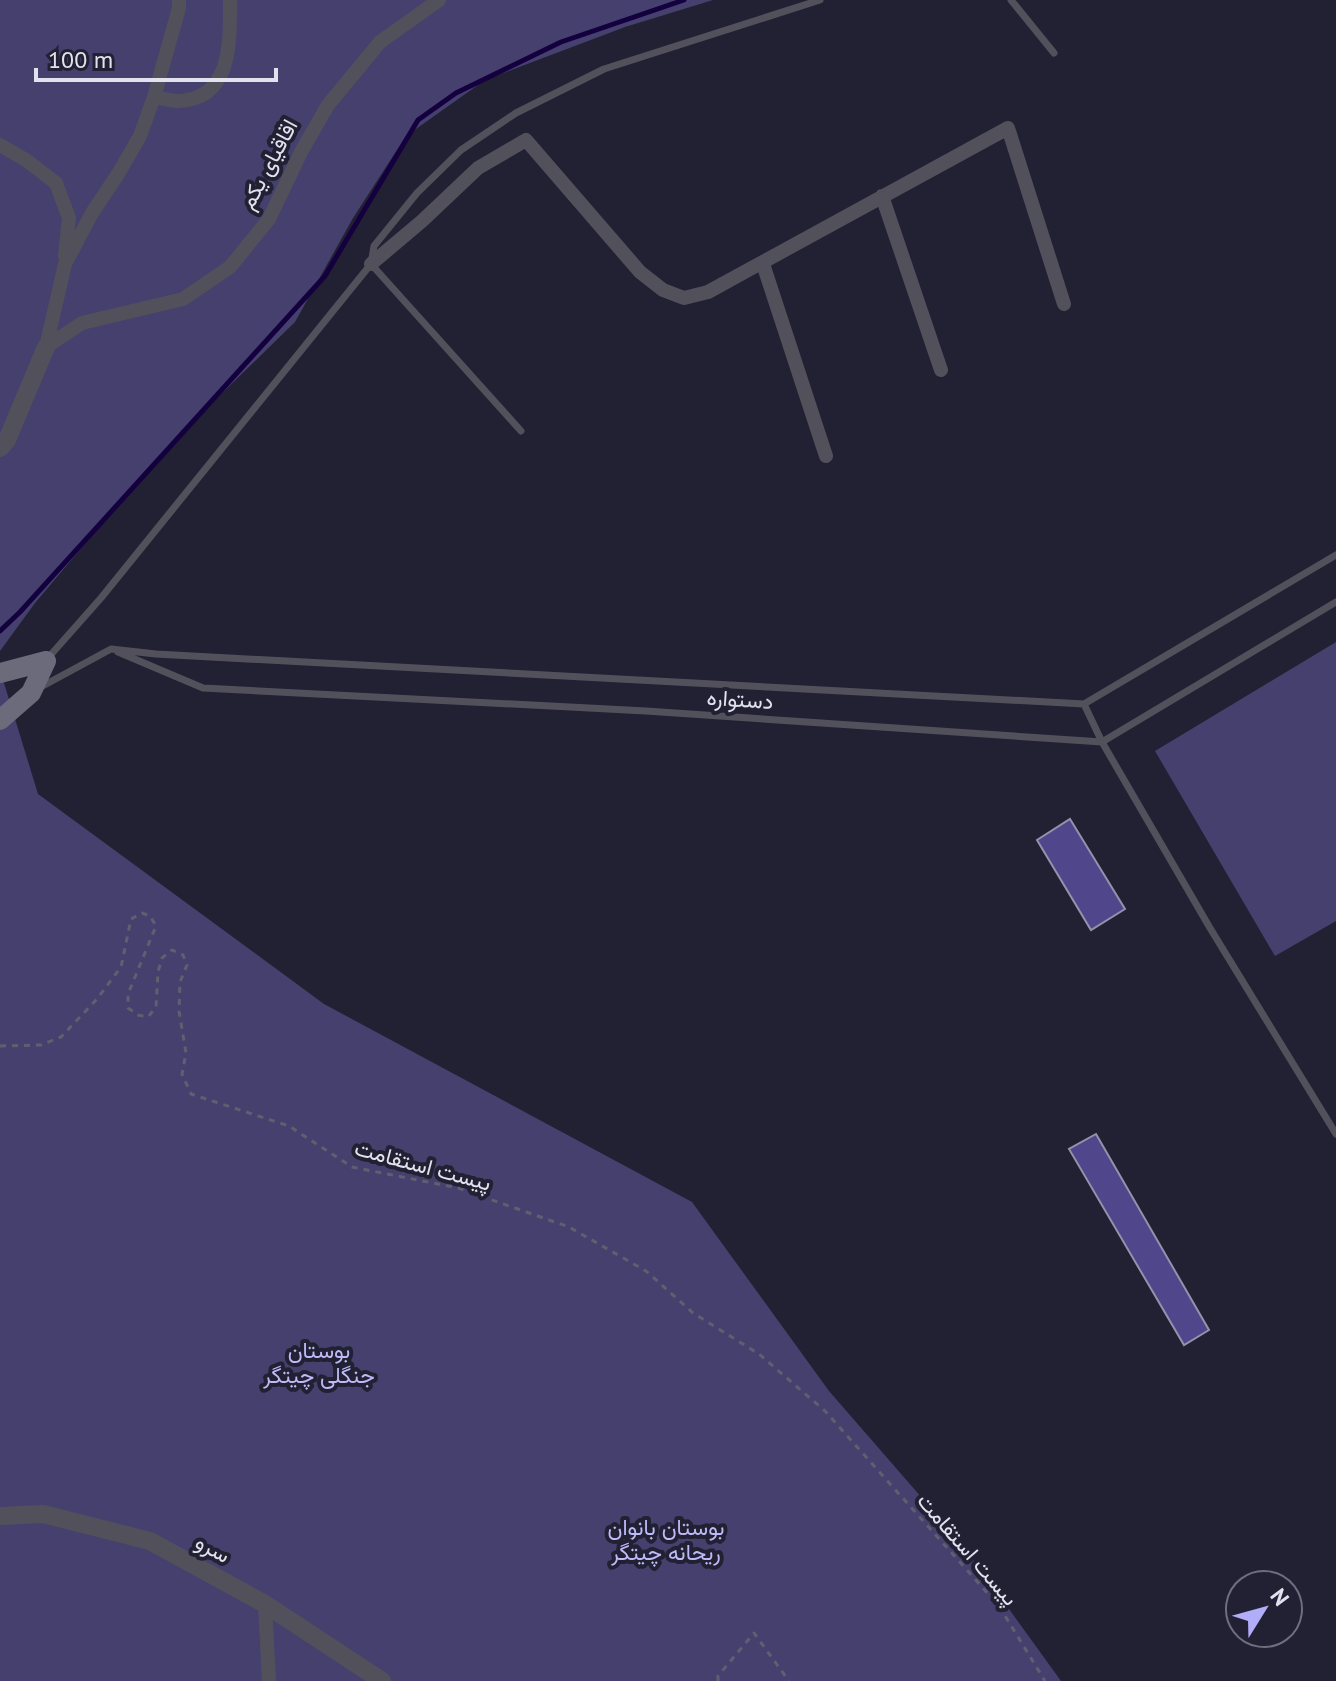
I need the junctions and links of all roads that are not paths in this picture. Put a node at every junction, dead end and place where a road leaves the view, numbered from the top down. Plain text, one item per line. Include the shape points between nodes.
1 (179, 0) edge
2 (230, 0) edge
3 (439, 0) edge
4 (820, 0) edge
5 (1011, 0) edge
6 (1054, 53) dead end
7 (154, 97) junction
8 (0, 145) edge
9 (882, 196) junction
10 (65, 264) junction
11 (371, 264) junction
12 (763, 264) junction
13 (1064, 304) dead end
14 (46, 347) junction
15 (941, 370) dead end
16 (521, 431) dead end
17 (0, 448) edge
18 (826, 456) dead end
19 (1336, 555) edge
20 (1336, 602) edge
21 (111, 649) junction
22 (46, 661) junction
23 (0, 673) edge
24 (31, 693) junction
25 (1084, 704) junction
26 (0, 720) edge
27 (1102, 742) junction
28 (1336, 1134) edge
29 (0, 1516) edge
30 (265, 1604) junction
31 (269, 1681) edge
32 (382, 1681) edge

1 - 7 street
2 - 7 street via 229,51 219,81 201,96 179,101
3 - 14 street, اقاقیای یکم via 380,42 328,105 269,219 230,267 183,299 82,323
4 - 11 lane via 604,69 516,113 461,150 417,193 374,246
5 - 6 lane
7 - 10 street via 140,136
8 - 10 street via 56,183 69,218
9 - 12 street
9 - 13 street via 1008,128
9 - 15 street
10 - 14 street
11 - 12 street via 478,168 526,140 640,272 663,290 684,298 708,292
11 - 16 lane
11 - 22 lane
12 - 18 street
14 - 17 street
19 - 25 lane
20 - 27 lane
21 - 24 lane
21 - 25 lane
21 - 27 lane, دستواره via 203,688
22 - 23 main road
22 - 24 main road
24 - 26 main road
25 - 27 lane
27 - 28 lane
29 - 30 street, سرو via 43,1514 150,1541
30 - 31 street
30 - 32 street, سرو

